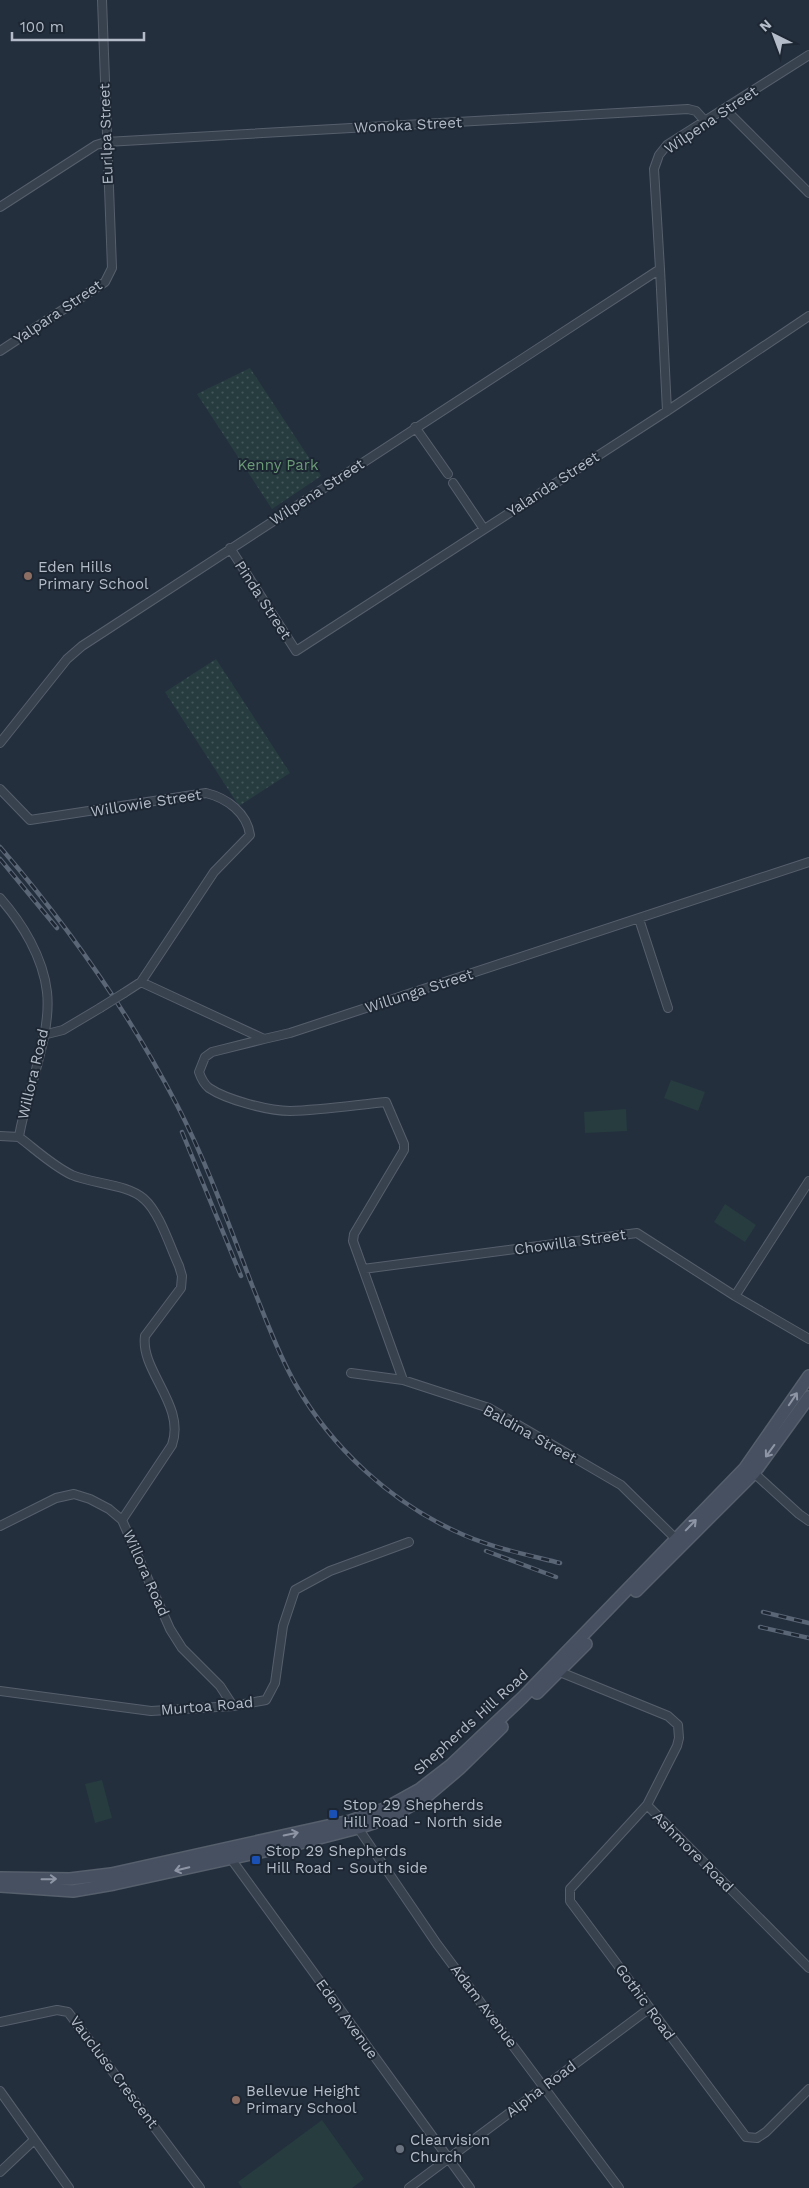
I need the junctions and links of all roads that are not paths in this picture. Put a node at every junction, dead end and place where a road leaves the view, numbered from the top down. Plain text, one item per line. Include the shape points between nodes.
1 (102, 0) edge
2 (809, 55) edge
3 (725, 109) junction
4 (705, 121) junction
5 (106, 142) junction
6 (809, 194) edge
7 (0, 207) edge
8 (112, 268) joint
9 (660, 269) junction
10 (809, 316) edge
11 (0, 351) edge
12 (668, 410) junction
13 (416, 427) junction
14 (448, 474) dead end
15 (453, 483) dead end
16 (484, 529) junction
17 (230, 548) junction
18 (296, 651) joint
19 (0, 743) edge
20 (0, 789) edge
21 (809, 862) edge
22 (0, 898) edge
23 (639, 919) junction
24 (141, 982) junction
25 (668, 1008) dead end
26 (44, 1035) junction
27 (264, 1039) junction
28 (0, 1136) edge
29 (19, 1137) junction
30 (809, 1181) edge
31 (363, 1269) junction
32 (736, 1296) junction
33 (809, 1339) edge
34 (351, 1373) dead end
35 (809, 1376) edge
36 (403, 1380) junction
37 (809, 1397) edge
38 (754, 1473) junction
39 (122, 1520) junction
40 (809, 1520) edge
41 (0, 1526) edge
42 (409, 1542) dead end
43 (680, 1542) junction
44 (560, 1672) junction
45 (0, 1690) edge
46 (232, 1706) junction
47 (647, 1806) junction
48 (356, 1824) junction
49 (229, 1853) junction
50 (0, 1878) edge
51 (0, 1886) edge
52 (809, 1968) edge
53 (650, 2008) junction
54 (0, 2022) edge
55 (544, 2087) junction
56 (809, 2089) edge
57 (0, 2091) edge
58 (34, 2140) junction
59 (449, 2158) junction
60 (0, 2172) edge
61 (69, 2188) edge
62 (200, 2188) edge
63 (409, 2188) edge
64 (470, 2188) edge
65 (619, 2188) edge

1 - 5 street, Eurilpa Street
2 - 3 street, Wilpena Street
3 - 4 street, Wilpena Street
3 - 6 street
4 - 5 street, Wonoka Street via 696,111 688,109
4 - 9 street, Wilpena Street via 667,145 654,169
5 - 7 street via 96,145
5 - 8 street, Eurilpa Street
8 - 11 street, Yalpara Street via 105,282
9 - 12 street, Wilpena Street
9 - 13 street, Wilpena Street
10 - 12 street, Yalanda Street
12 - 16 street, Yalanda Street
13 - 14 street
13 - 17 street, Wilpena Street
15 - 16 street
16 - 18 street, Yalanda Street
17 - 18 street, Pinda Street
17 - 19 street, Wilpena Street via 82,646 67,659
20 - 24 street, Willowie Street via 30,820 206,793 234,806 249,823 250,834 214,872
21 - 23 street, Willunga Street
22 - 26 street, Willora Road via 24,928 46,984
23 - 25 street
23 - 27 street, Willunga Street
24 - 26 street, bridge via 63,1030
24 - 27 street
26 - 29 street, Willora Road
27 - 31 street, Willunga Street via 212,1052 205,1057 199,1072 202,1080 226,1096 289,1111 386,1102 396,1123 404,1150 354,1234 353,1241
28 - 29 street
29 - 39 street, Willora Road via 72,1175 134,1192 144,1199 153,1210 182,1276 182,1288 145,1336 144,1343 167,1397 176,1435
30 - 32 street
31 - 32 street, Chowilla Street via 636,1233
31 - 36 street
32 - 33 street, Chowilla Street
34 - 36 street, Baldina Street
43 -> 35 main road, Shepherds Hill Road via 745,1468
36 - 43 street, Baldina Street via 489,1408 621,1485
37 -> 38 main road, Shepherds Hill Road
38 - 40 street via 798,1514
38 - 43 main road, Shepherds Hill Road
39 - 41 street via 109,1509 74,1494 56,1498
39 - 46 street, Willora Road via 170,1629 182,1648 220,1686
42 - 46 street, Murtoa Road via 330,1572 295,1590 282,1626 275,1683 266,1700
43 - 44 main road, Shepherds Hill Road
43 - 48 main road, Shepherds Hill Road via 451,1765 420,1789
44 - 47 street, Ashmore Road via 668,1716 678,1725 676,1746
44 - 48 main road, Shepherds Hill Road via 460,1769 426,1797 391,1816
45 - 46 street, Murtoa Road via 151,1710
47 - 52 street, Ashmore Road
47 - 53 street, Gothic Road via 570,1889 570,1900
48 - 49 main road, Shepherds Hill Road via 296,1844
48 - 55 street, Adam Avenue via 437,1944
50 -> 49 main road, Shepherds Hill Road via 70,1879
49 -> 51 main road, Shepherds Hill Road via 114,1884 72,1891
49 - 59 street, Eden Avenue
53 - 55 street, Alpha Road
53 - 56 street, Gothic Road via 746,2137 757,2138 766,2132
54 - 62 street, Vaucluse Crescent via 57,2010 68,2012
55 - 59 street, Alpha Road
55 - 65 street, Adam Avenue
57 - 58 street
58 - 60 street
58 - 61 street
59 - 63 street, Alpha Road
59 - 64 street, Eden Avenue

